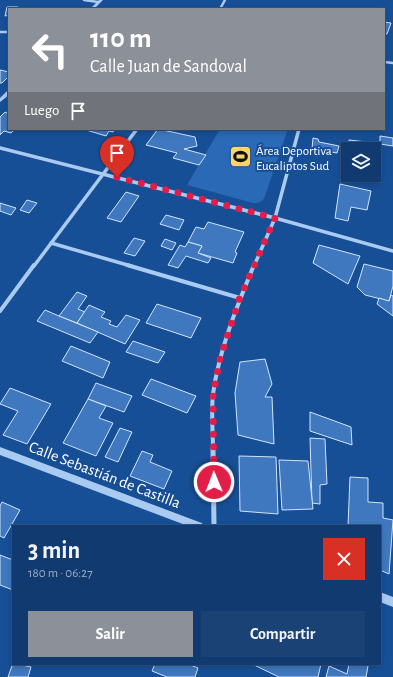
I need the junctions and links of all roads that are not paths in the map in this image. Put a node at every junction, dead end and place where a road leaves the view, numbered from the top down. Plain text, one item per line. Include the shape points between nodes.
1 (84, 0) edge
2 (100, 1) edge
3 (8, 93) edge
4 (0, 101) edge
5 (136, 130) edge
6 (298, 130) edge
7 (0, 148) edge
8 (103, 174) junction
9 (275, 218) junction
10 (51, 243) junction
11 (393, 251) edge
12 (240, 298) junction
13 (0, 312) edge
14 (0, 451) edge
15 (196, 525) edge
16 (214, 525) edge
17 (381, 597) edge
18 (393, 602) edge

1 - 2 street
3 - 4 street
5 - 8 street
6 - 9 street
7 - 8 street
8 - 9 street
8 - 10 street
9 - 11 street
9 - 12 street
10 - 12 street
10 - 13 street
12 - 16 street via 220,359 213,395
14 - 15 street, Calle Sebastián de Castilla
17 - 18 street

